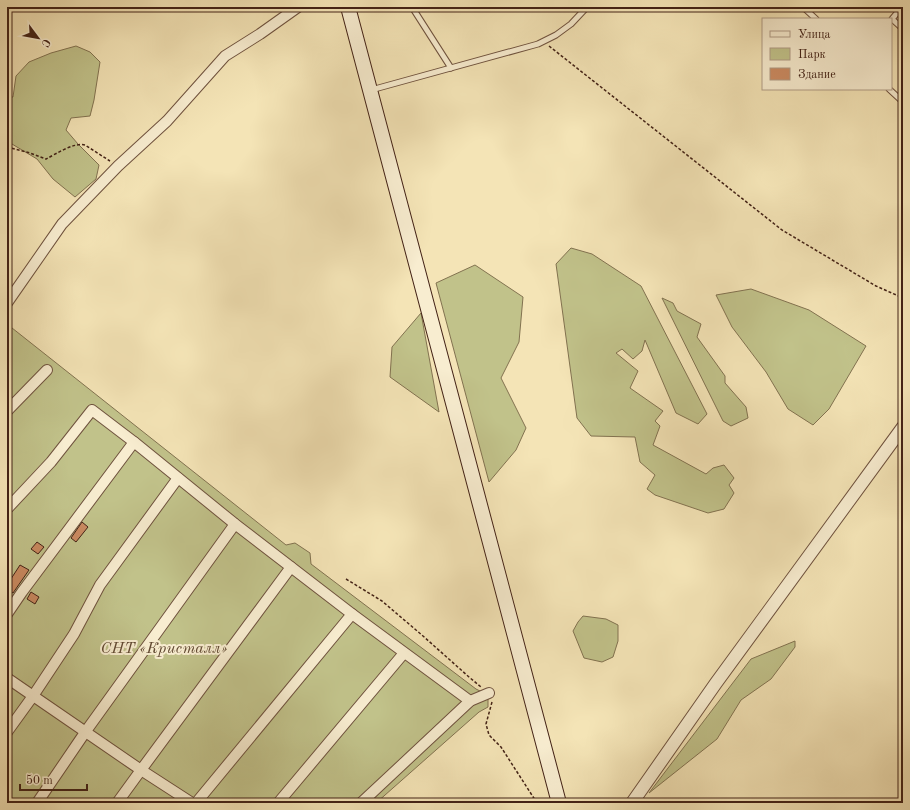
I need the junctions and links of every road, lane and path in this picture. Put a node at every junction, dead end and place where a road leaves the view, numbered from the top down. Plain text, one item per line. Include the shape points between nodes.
1 (298, 7) edge
2 (348, 7) edge
3 (412, 7) edge
4 (587, 7) edge
5 (803, 7) edge
6 (902, 7) edge
7 (815, 18) edge
8 (903, 29) edge
9 (544, 41) junction
10 (451, 68) junction
11 (370, 90) junction
12 (890, 90) edge
13 (903, 102) edge
14 (7, 147) edge
15 (118, 166) junction
16 (903, 298) edge
17 (7, 302) edge
18 (47, 370) dead end
19 (7, 411) edge
20 (903, 427) edge
21 (134, 442) junction
22 (178, 478) junction
23 (7, 508) edge
24 (235, 524) junction
25 (291, 567) junction
26 (7, 614) edge
27 (352, 614) junction
28 (404, 652) junction
29 (7, 678) edge
30 (489, 693) dead end
31 (33, 696) junction
32 (470, 701) junction
33 (86, 731) junction
34 (7, 732) edge
35 (141, 770) junction
36 (37, 803) edge
37 (117, 803) edge
38 (192, 803) edge
39 (196, 803) edge
40 (278, 803) edge
41 (360, 803) edge
42 (559, 803) edge
43 (632, 803) edge

1 - 15 street via 225,56 167,121
2 - 11 main road
3 - 10 lane
4 - 9 lane via 570,24
5 - 7 lane
6 - 8 lane via 892,19
9 - 10 lane
9 - 16 path via 782,230 876,286
10 - 11 lane
11 - 42 main road
12 - 13 lane
14 - 15 path via 46,158 82,144
15 - 17 street via 62,224
18 - 19 street
20 - 43 street via 716,683
21 - 22 street
21 - 23 street via 92,410 51,462
21 - 26 street
22 - 24 street
22 - 31 street via 100,585 74,634
24 - 25 street
24 - 33 street
25 - 27 street
25 - 35 street
27 - 28 street
27 - 39 street
28 - 32 street
28 - 40 street
29 - 31 street
30 - 32 street
31 - 33 street
31 - 34 street
32 - 41 street
33 - 35 street
33 - 36 street
35 - 37 street
35 - 38 street

